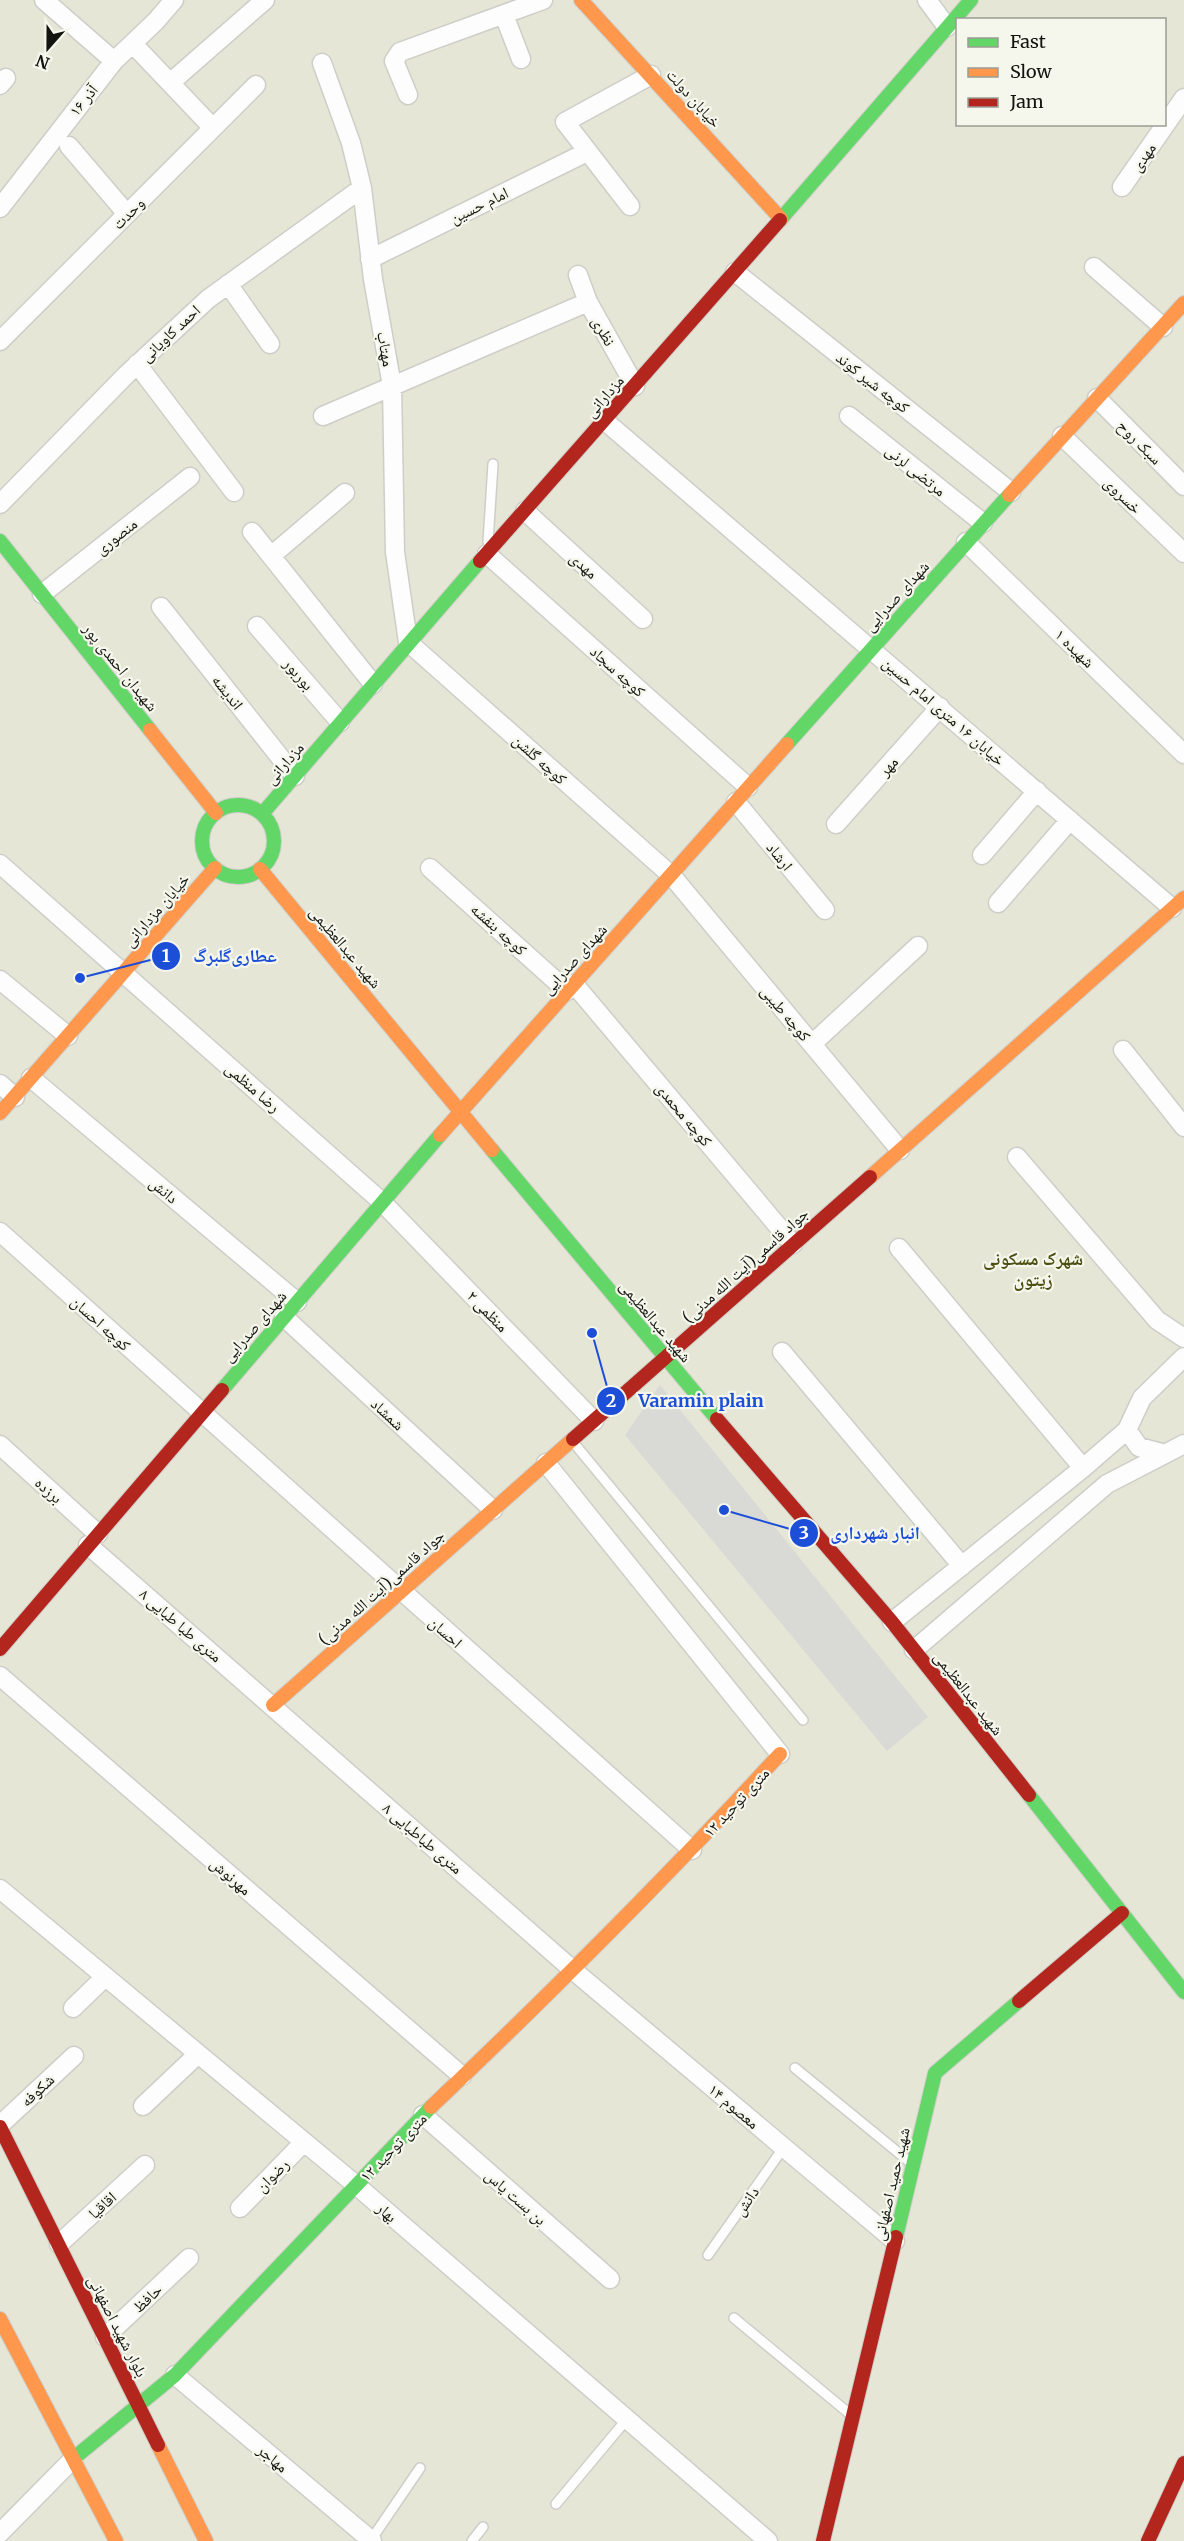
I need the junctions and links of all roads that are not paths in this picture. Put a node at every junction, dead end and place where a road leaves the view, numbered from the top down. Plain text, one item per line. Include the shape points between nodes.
1 (44, 0) edge
2 (174, 0) edge
3 (265, 0) edge
4 (543, 0) edge
5 (581, 0) edge
6 (927, 0) edge
7 (970, 0) edge
8 (504, 15) junction
9 (947, 27) junction
10 (133, 44) junction
11 (521, 59) dead end
12 (114, 61) junction
13 (322, 63) dead end
14 (651, 75) junction
15 (170, 83) junction
16 (256, 85) dead end
17 (408, 95) dead end
18 (1184, 98) edge
19 (1166, 121) edge
20 (1162, 126) edge
21 (213, 128) junction
22 (69, 146) dead end
23 (587, 152) junction
24 (1122, 187) dead end
25 (362, 188) junction
26 (630, 206) dead end
27 (0, 208) edge
28 (128, 214) junction
29 (781, 219) junction
30 (370, 259) junction
31 (1094, 267) dead end
32 (735, 272) junction
33 (578, 275) dead end
34 (228, 284) junction
35 (588, 302) junction
36 (1184, 303) edge
37 (1163, 327) junction
38 (0, 341) edge
39 (270, 344) dead end
40 (137, 364) junction
41 (392, 386) junction
42 (635, 386) junction
43 (1097, 398) junction
44 (323, 416) dead end
45 (849, 416) dead end
46 (605, 421) junction
47 (1062, 436) junction
48 (493, 464) dead end
49 (190, 477) dead end
50 (1184, 486) edge
51 (234, 492) dead end
52 (1011, 492) junction
53 (345, 493) dead end
54 (0, 504) edge
55 (525, 511) junction
56 (983, 523) junction
57 (252, 532) dead end
58 (0, 541) edge
59 (966, 542) junction
60 (1184, 553) edge
61 (487, 554) junction
62 (271, 556) junction
63 (42, 594) junction
64 (161, 607) dead end
65 (643, 619) dead end
66 (257, 626) dead end
67 (408, 642) junction
68 (872, 649) junction
69 (373, 684) junction
70 (940, 707) junction
71 (340, 722) junction
72 (1184, 754) edge
73 (295, 776) junction
74 (748, 787) junction
75 (1037, 791) junction
76 (736, 802) junction
77 (216, 813) junction
78 (262, 814) junction
79 (1070, 820) junction
80 (836, 824) dead end
81 (982, 855) dead end
82 (0, 864) edge
83 (215, 868) junction
84 (430, 868) dead end
85 (260, 869) junction
86 (672, 876) junction
87 (998, 903) dead end
88 (1178, 903) edge
89 (825, 910) dead end
90 (918, 946) dead end
91 (123, 973) junction
92 (0, 980) edge
93 (571, 987) junction
94 (68, 1036) junction
95 (812, 1044) junction
96 (1123, 1050) dead end
97 (31, 1078) junction
98 (0, 1084) edge
99 (15, 1097) junction
100 (460, 1111) junction
101 (0, 1113) edge
102 (1184, 1127) edge
103 (900, 1150) junction
104 (1017, 1157) dead end
105 (382, 1202) junction
106 (0, 1232) edge
107 (794, 1244) junction
108 (899, 1248) dead end
109 (297, 1302) junction
110 (284, 1317) junction
111 (1184, 1338) edge
112 (782, 1352) dead end
113 (1184, 1356) edge
114 (664, 1358) junction
115 (201, 1414) junction
116 (594, 1421) junction
117 (1127, 1430) junction
118 (572, 1440) junction
119 (1184, 1444) edge
120 (0, 1445) edge
121 (1165, 1454) junction
122 (546, 1463) junction
123 (1083, 1468) junction
124 (493, 1510) junction
125 (93, 1540) junction
126 (962, 1566) junction
127 (401, 1592) junction
128 (892, 1622) junction
129 (0, 1649) edge
130 (914, 1650) junction
131 (0, 1676) edge
132 (273, 1705) junction
133 (803, 1720) dead end
134 (780, 1754) joint
135 (692, 1850) junction
136 (0, 1889) edge
137 (1122, 1913) junction
138 (574, 1971) junction
139 (105, 1977) junction
140 (1184, 1992) edge
141 (73, 2008) dead end
142 (198, 2054) junction
143 (74, 2056) dead end
144 (795, 2068) dead end
145 (462, 2076) junction
146 (143, 2106) dead end
147 (423, 2115) junction
148 (0, 2126) edge
149 (304, 2142) junction
150 (784, 2147) junction
151 (145, 2165) dead end
152 (913, 2165) junction
153 (356, 2185) junction
154 (240, 2208) dead end
155 (895, 2241) junction
156 (59, 2244) junction
157 (708, 2255) dead end
158 (189, 2259) dead end
159 (609, 2279) dead end
160 (734, 2318) dead end
161 (0, 2319) edge
162 (105, 2337) junction
163 (175, 2375) junction
164 (140, 2406) junction
165 (853, 2416) junction
166 (627, 2419) junction
167 (74, 2458) junction
168 (1184, 2463) edge
169 (420, 2468) dead end
170 (556, 2504) dead end
171 (483, 2527) dead end
172 (0, 2533) edge
173 (116, 2541) edge
174 (206, 2541) edge
175 (371, 2541) edge
176 (472, 2541) edge
177 (768, 2541) edge
178 (823, 2541) edge
179 (1148, 2541) edge

1 - 12 street
2 - 10 street, ۱۶ آذر
3 - 15 street
4 - 8 street
5 - 14 street, خیابان دولت
6 - 9 street
7 - 9 street, مزدارانی
8 - 11 street
8 - 17 street via 400,52 394,61
9 - 29 street, مزدارانی
10 - 12 street, ۱۶ آذر
10 - 15 street
12 - 27 street, ۱۶ آذر
13 - 25 street, مهتاب via 351,143
14 - 23 street via 565,122
14 - 29 street, خیابان دولت
15 - 21 street
16 - 21 street, وحدت
18 - 19 street, مهدی
20 - 24 street, مهدی
21 - 28 street, وحدت
22 - 28 street
23 - 26 street
23 - 30 street, امام حسین
25 - 30 street, مهتاب
25 - 34 street, احمد کاویانی
28 - 38 street, وحدت
29 - 32 street, مزدارانی
30 - 41 street, مهتاب
31 - 37 street
32 - 42 street, مزدارانی
32 - 52 street, کوچه شیر کوند
33 - 35 street, نظری
34 - 39 street
34 - 40 street, احمد کاویانی
35 - 41 street
35 - 42 street, نظری
36 - 37 street, شهدای صدرایی
37 - 43 street, شهدای صدرایی
40 - 51 street
40 - 54 street, احمد کاویانی
41 - 44 street
41 - 67 street, مهتاب via 395,552
42 - 46 street, مزدارانی
43 - 47 street, شهدای صدرایی
43 - 50 street, سبک روح
45 - 56 street, مرتضی لرنی
46 - 55 street, مزدارانی
46 - 68 street, خیابان ۱۶ متری امام حسین
47 - 52 street, شهدای صدرایی
47 - 60 street, خسروی
48 - 61 lane
49 - 63 street, منصوری
52 - 56 street, شهدای صدرایی
53 - 62 street
55 - 61 street, مزدارانی
55 - 65 street, مهدی
56 - 59 street, شهدای صدرایی
57 - 62 street
58 - 63 street, شهیدان احمدی پور
59 - 68 street, شهدای صدرایی
59 - 72 street, شهیده ۱
61 - 67 street, مزدارانی
61 - 74 street, کوچه سجاد
62 - 69 street
63 - 77 street, شهیدان احمدی پور
64 - 73 street, اندیشه
66 - 71 street, بوربور
67 - 69 street, مزدارانی
67 - 86 street, کوچه گلشن
68 - 70 street, خیابان ۱۶ متری امام حسین
68 - 74 street, شهدای صدرایی
69 - 71 street, مزدارانی
70 - 75 street, خیابان ۱۶ متری امام حسین
70 - 80 street, مهر
71 - 73 street, مزدارانی
73 - 78 street, مزدارانی
74 - 76 street, شهدای صدرایی
75 - 79 street, خیابان ۱۶ متری امام حسین
75 - 81 street
76 - 86 street, شهدای صدرایی
76 - 89 street, ارشاد
77 - 78 street via 236,805
77 - 83 street via 204,829 202,843
78 - 85 street via 271,825 274,839 272,852
79 - 87 street
79 - 88 street, خیابان ۱۶ متری امام حسین
82 - 91 street, رضا منظمی
83 - 85 street via 241,877
83 - 91 street, خیابان مزدارانی
84 - 93 street, کوچه بنفشه
85 - 100 street, شهید عبدالعظیمی
86 - 93 street, شهدای صدرایی
86 - 95 street, کوچه طیبی
88 - 103 street, جواد قاسمی(آیت الله مدنی)
90 - 95 street
91 - 94 street
91 - 105 street, رضا منظمی
92 - 94 street
93 - 100 street, شهدای صدرایی
93 - 107 street, کوچه محمدی
94 - 97 street
95 - 103 street, کوچه طیبی
96 - 102 street
97 - 99 street
97 - 109 street, دانش
98 - 99 street
99 - 101 street
100 - 105 street, شهدای صدرایی
100 - 114 street, شهید عبدالعظیمی
103 - 107 street, جواد قاسمی(آیت الله مدنی)
104 - 111 street via 1157,1320
105 - 109 street, شهدای صدرایی
105 - 116 street, منظمی ۲
106 - 115 street, کوچه احسان
107 - 114 street, جواد قاسمی(آیت الله مدنی)
108 - 123 street
109 - 110 street, شهدای صدرایی
110 - 115 street, شهدای صدرایی
110 - 124 street, شمشاد
112 - 126 street
113 - 117 street via 1142,1398
114 - 116 street, جواد قاسمی(آیت الله مدنی)
114 - 128 street, شهید عبدالعظیمی
115 - 125 street, شهدای صدرایی
115 - 127 street, احسان
116 - 118 street, جواد قاسمی(آیت الله مدنی)
117 - 121 street via 1139,1447
117 - 123 street
118 - 122 street, جواد قاسمی(آیت الله مدنی)
118 - 133 lane
119 - 121 street
120 - 125 street, برزده
121 - 130 street via 1107,1484
122 - 124 street, جواد قاسمی(آیت الله مدنی)
122 - 134 street
123 - 126 street
124 - 127 street, جواد قاسمی(آیت الله مدنی)
125 - 129 street, شهدای صدرایی
125 - 132 street, ۸ متری طبا طبایی
126 - 128 street
127 - 132 street, جواد قاسمی(آیت الله مدنی)
127 - 135 street, احسان
128 - 130 street, شهید عبدالعظیمی
130 - 137 street, شهید عبدالعظیمی
131 - 145 street, مهرنوش
132 - 138 street, ۸ متری طباطبایی
134 - 135 street, ۱۲ متری توحید
135 - 138 street, ۱۲ متری توحید
136 - 139 street, بهار
137 - 140 street, شهید عبدالعظیمی
137 - 152 street, شهید حمید اصفهانی via 935,2073
138 - 145 street, ۱۲ متری توحید
138 - 150 street, ۱۴ معصوم
139 - 141 street
139 - 142 street, بهار
142 - 146 street
142 - 149 street, بهار
143 - 148 street, شکوفه
144 - 152 lane
145 - 147 street, ۱۲ متری توحید
147 - 153 street, ۱۲ متری توحید
147 - 159 street, بن بست یاس
148 - 156 street, بلوار شهید اصفهانی
149 - 153 street, بهار
149 - 154 street, رضوان
150 - 155 street, ۱۴ معصوم
150 - 157 lane, دانش
151 - 156 street, اقاقیا
152 - 155 street, شهید حمید اصفهانی
153 - 163 street, ۱۲ متری توحید
153 - 166 street, بهار
155 - 165 street, شهید حمید اصفهانی
156 - 162 street, بلوار شهید اصفهانی
158 - 162 street, حافظ
160 - 165 lane
161 - 167 street
162 - 164 street, بلوار شهید اصفهانی
163 - 164 street, ۱۲ متری توحید
163 - 175 street, مهاجر
164 - 167 street, ۱۲ متری توحید
164 - 174 street, بلوار شهید اصفهانی
165 - 178 street, شهید حمید اصفهانی
166 - 170 lane
166 - 177 street, بهار
167 - 172 street, ۱۲ متری توحید
167 - 173 street
168 - 179 street
169 - 175 lane
171 - 176 lane

